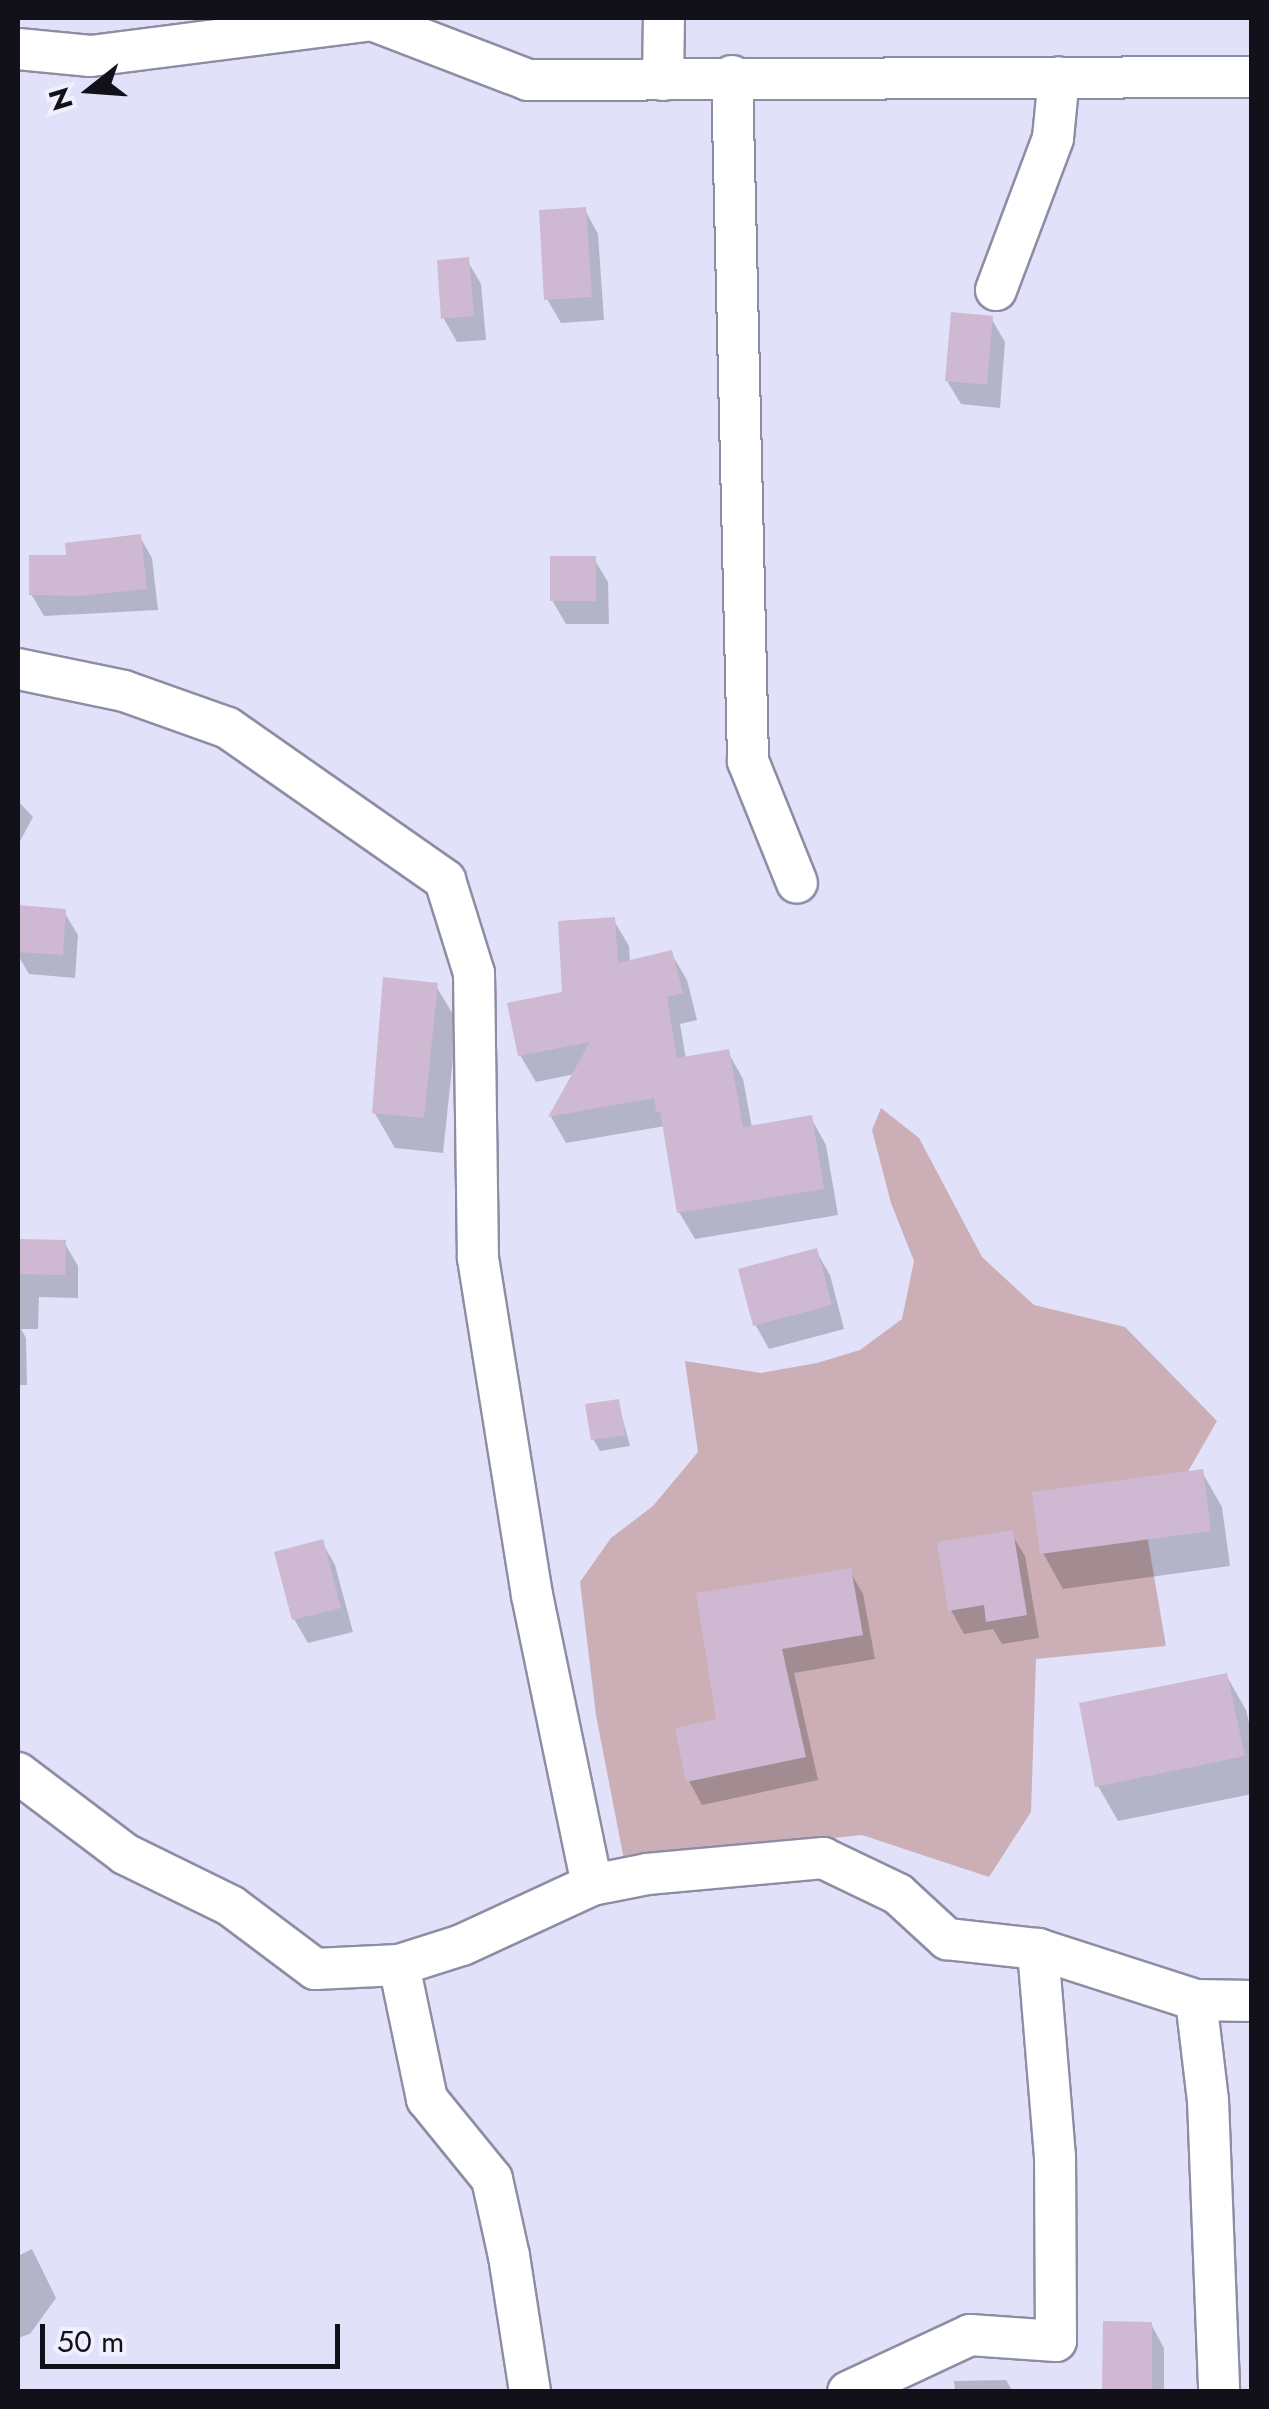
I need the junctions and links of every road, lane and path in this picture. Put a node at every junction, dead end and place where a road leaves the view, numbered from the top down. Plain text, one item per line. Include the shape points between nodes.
1 (664, 18) edge
2 (374, 19) edge
3 (18, 49) edge
4 (732, 76) junction
5 (1058, 77) junction
6 (1252, 77) edge
7 (663, 80) junction
8 (996, 290) dead end
9 (18, 669) edge
10 (797, 884) dead end
11 (18, 1772) edge
12 (592, 1885) junction
13 (1038, 1949) junction
14 (399, 1965) junction
15 (1196, 2000) junction
16 (1252, 2001) edge
17 (530, 2392) edge
18 (848, 2392) edge
19 (1219, 2392) edge

1 - 7 street
2 - 3 street via 91,56
2 - 7 street via 528,80
4 - 5 street
4 - 7 street
4 - 10 street via 748,761
5 - 6 street
5 - 8 street via 1053,138
9 - 12 street via 124,690 228,728 444,880 474,973 478,1258 532,1596
11 - 14 street via 125,1854 230,1906 315,1969
12 - 13 street via 823,1858 898,1894 947,1940
12 - 14 street via 462,1945
13 - 15 street
13 - 18 street via 1055,2157 1056,2340 970,2335
14 - 17 street via 427,2099 492,2179
15 - 16 street
15 - 19 street via 1208,2100

